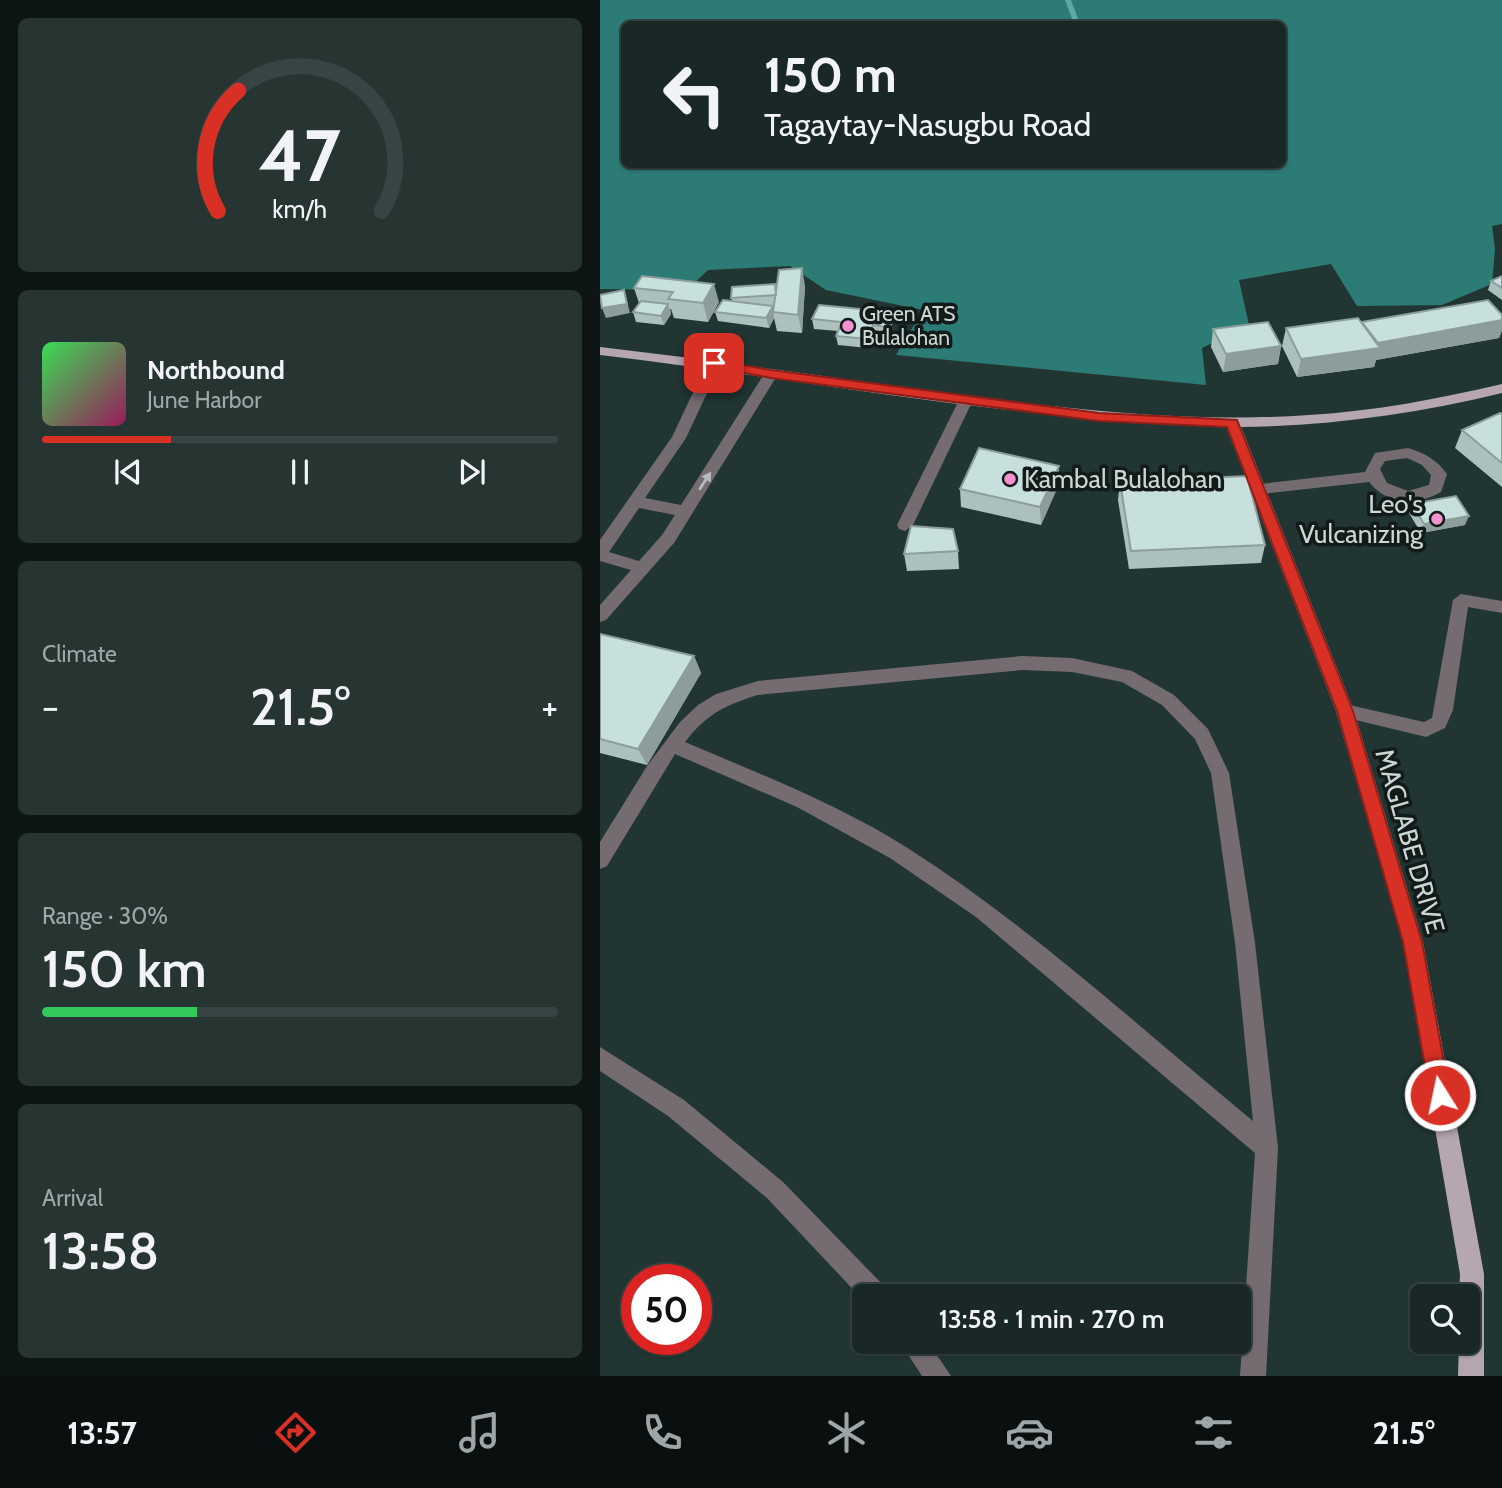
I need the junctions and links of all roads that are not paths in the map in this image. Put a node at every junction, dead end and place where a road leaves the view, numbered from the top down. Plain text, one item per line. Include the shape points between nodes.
1 (600, 351) edge
2 (714, 363) junction
3 (771, 374) junction
4 (1502, 388) edge
5 (966, 400) junction
6 (1232, 423) junction
7 (1373, 476) dead end
8 (1260, 489) junction
9 (637, 502) junction
10 (685, 511) junction
11 (905, 525) dead end
12 (600, 553) edge
13 (644, 568) junction
14 (1502, 607) edge
15 (600, 616) edge
16 (1345, 711) junction
17 (673, 745) junction
18 (600, 860) edge
19 (600, 1058) edge
20 (1267, 1148) junction
21 (864, 1284) edge
22 (921, 1354) edge
23 (938, 1376) edge
24 (1253, 1376) edge
25 (1471, 1376) edge

1 - 2 main road
2 - 3 main road
2 - 9 street via 679,438
3 - 5 main road
10 -> 3 street
4 - 6 main road via 1436,405 1343,418
5 - 6 main road via 1099,417
5 - 11 street
6 - 8 main road, MAGLABE DRIVE
7 - 8 street
8 - 16 main road, MAGLABE DRIVE
9 - 10 street
9 - 12 street
10 - 13 street
12 - 13 street
13 - 15 street
14 - 16 street via 1461,600 1439,723 1426,730
16 - 25 main road, MAGLABE DRIVE via 1413,942 1473,1274
17 - 18 street
17 - 20 street via 804,801 897,852 983,910
17 - 20 street via 695,718 721,700 758,688 1022,663 1072,664 1126,676 1168,700 1202,734 1220,773 1245,943
19 - 21 street via 676,1108 774,1190
20 - 24 street
22 - 23 street

